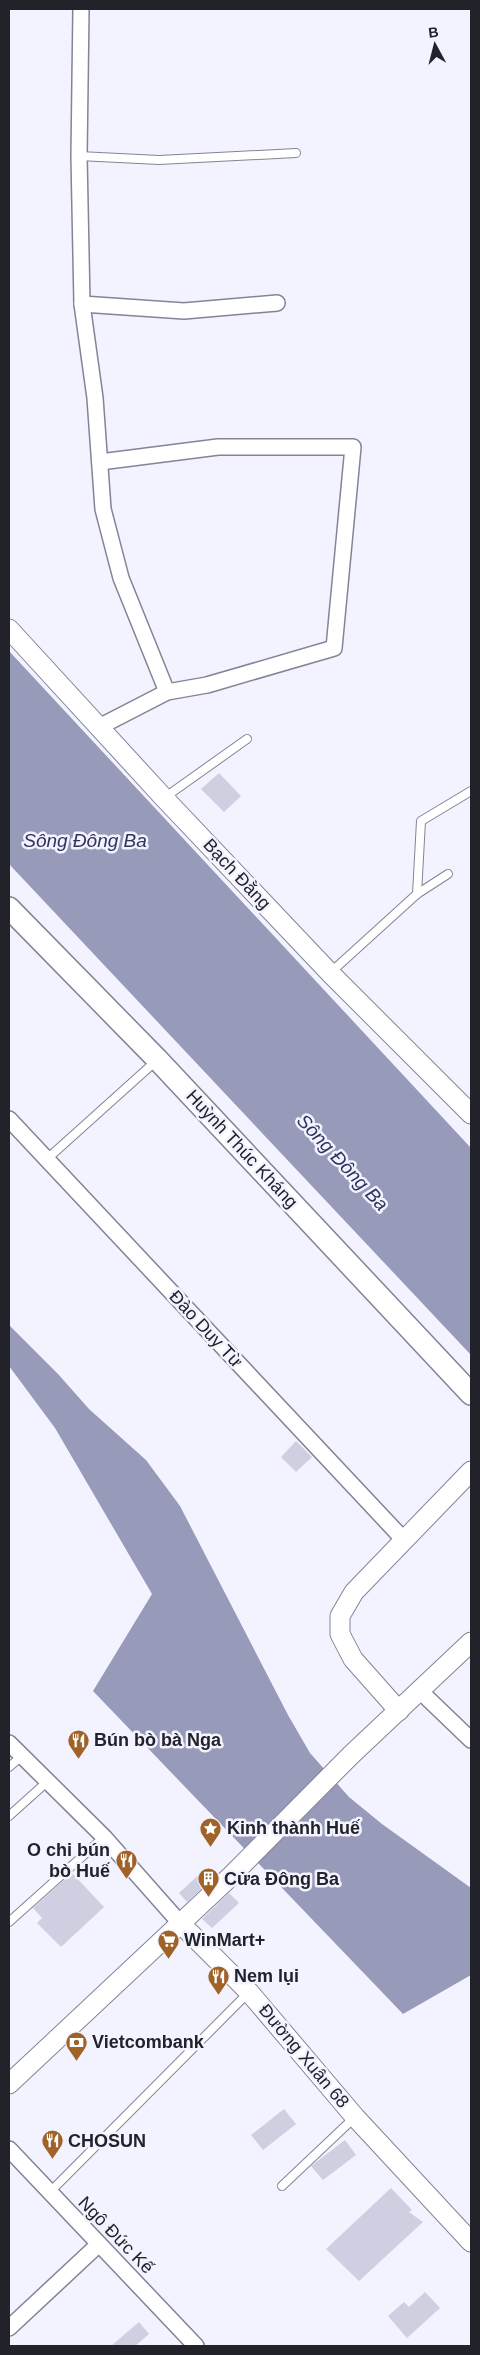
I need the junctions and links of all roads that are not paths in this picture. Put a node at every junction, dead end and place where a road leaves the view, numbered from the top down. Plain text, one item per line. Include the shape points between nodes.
1 (81, 9) edge
2 (296, 153) dead end
3 (79, 156) junction
4 (277, 303) dead end
5 (82, 304) junction
6 (100, 462) junction
7 (9, 629) edge
8 (167, 692) junction
9 (99, 727) junction
10 (247, 739) dead end
11 (471, 791) edge
12 (164, 798) junction
13 (448, 874) dead end
14 (417, 894) junction
15 (9, 908) edge
16 (330, 973) junction
17 (157, 1059) junction
18 (471, 1114) edge
19 (9, 1118) edge
20 (47, 1159) junction
21 (471, 1394) edge
22 (471, 1472) edge
23 (404, 1540) junction
24 (471, 1642) edge
25 (420, 1691) junction
26 (399, 1711) junction
27 (471, 1740) edge
28 (9, 1743) edge
29 (22, 1756) junction
30 (9, 1767) edge
31 (48, 1781) junction
32 (9, 1816) edge
33 (104, 1837) junction
34 (9, 1922) edge
35 (180, 1923) junction
36 (249, 1992) junction
37 (9, 2084) edge
38 (355, 2117) junction
39 (9, 2148) edge
40 (282, 2186) dead end
41 (50, 2192) junction
42 (471, 2242) edge
43 (99, 2244) junction
44 (9, 2328) edge
45 (196, 2346) edge

1 - 3 street
2 - 3 lane via 159,160
3 - 5 street
4 - 5 street via 184,311
5 - 6 street
6 - 8 street via 103,509 121,578
6 - 8 street via 218,447 353,447 334,648 207,685
7 - 9 street, Bạch Đằng
8 - 9 street
9 - 12 street, Bạch Đằng
10 - 12 lane
11 - 14 lane via 421,821
12 - 16 street, Bạch Đằng
13 - 14 lane
14 - 16 lane
15 - 17 main road, Huỳnh Thúc Kháng
16 - 18 street, Bạch Đằng
17 - 20 lane
17 - 21 main road, Huỳnh Thúc Kháng
19 - 20 street, Đào Duy Từ
20 - 23 street, Đào Duy Từ
22 - 23 street
23 - 26 street via 354,1592 340,1616 340,1634 353,1659
24 - 25 street
25 - 26 street
25 - 27 street
26 - 35 street
28 - 29 street, Đường Xuân 68
29 - 30 lane
29 - 31 street, Đường Xuân 68
31 - 32 lane
31 - 33 street, Đường Xuân 68
33 - 34 lane
33 - 35 street, Đường Xuân 68
35 - 36 street, Đường Xuân 68
35 - 37 street
36 - 38 street, Đường Xuân 68
36 - 41 lane
38 - 40 lane
38 - 42 street, Đường Xuân 68
39 - 41 street, Ngô Đức Kế
41 - 43 street, Ngô Đức Kế
43 - 44 street
43 - 45 street, Ngô Đức Kế

